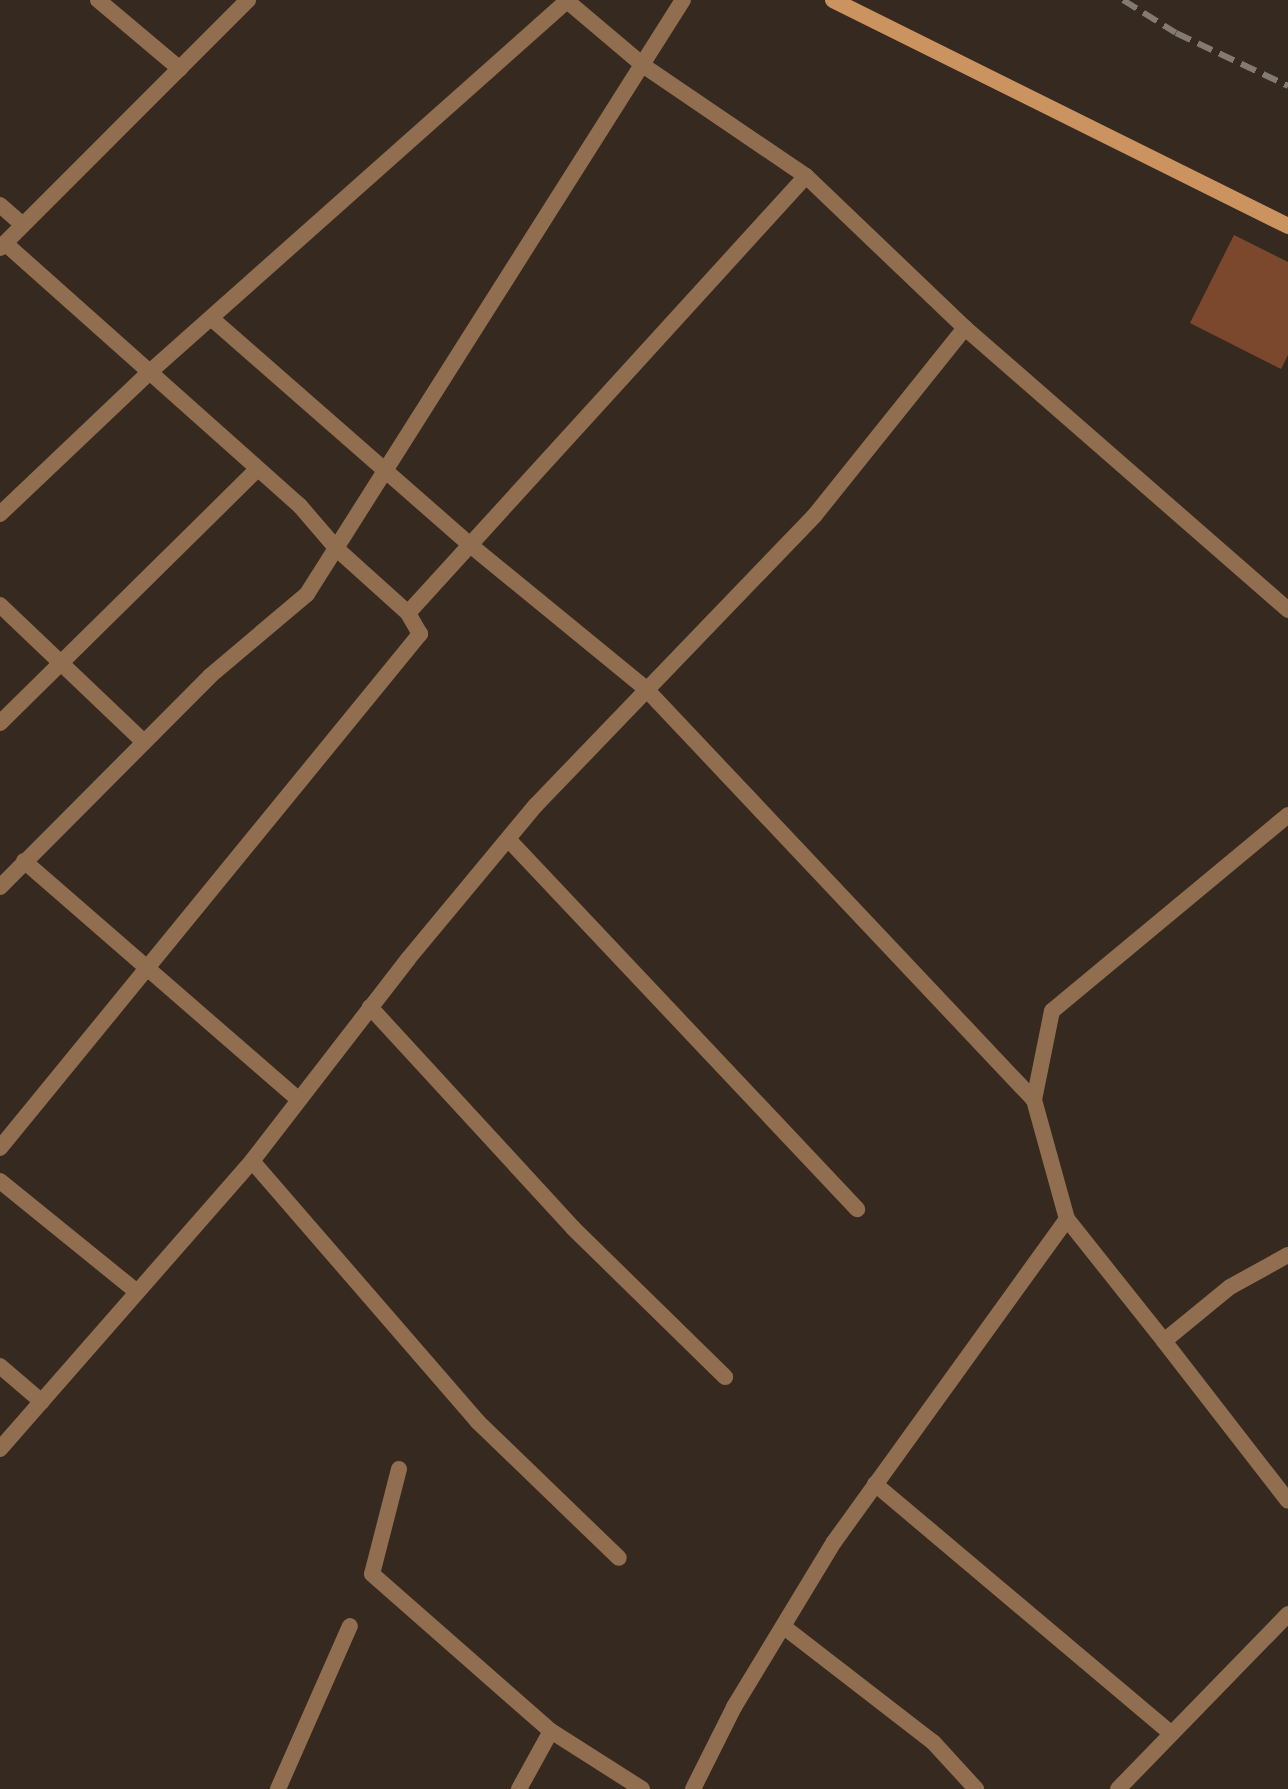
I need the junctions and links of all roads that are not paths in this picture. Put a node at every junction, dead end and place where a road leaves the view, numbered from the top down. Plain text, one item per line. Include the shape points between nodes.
1 (98, 0) edge
2 (248, 0) edge
3 (567, 0) edge
4 (683, 0) edge
5 (833, 0) edge
6 (644, 66) junction
7 (180, 69) junction
8 (806, 176) junction
9 (0, 205) edge
10 (23, 225) junction
11 (1288, 226) edge
12 (3, 245) edge
13 (211, 318) junction
14 (965, 328) junction
15 (152, 370) junction
16 (258, 469) junction
17 (386, 473) junction
18 (0, 514) edge
19 (469, 544) junction
20 (337, 549) junction
21 (0, 605) edge
22 (1288, 610) edge
23 (408, 613) junction
24 (63, 662) junction
25 (646, 689) junction
26 (0, 723) edge
27 (143, 741) junction
28 (1288, 815) edge
29 (508, 839) junction
30 (24, 861) junction
31 (0, 887) edge
32 (147, 969) junction
33 (370, 1007) junction
34 (299, 1100) junction
35 (1034, 1100) junction
36 (0, 1148) edge
37 (252, 1161) junction
38 (0, 1181) edge
39 (857, 1209) dead end
40 (1067, 1219) junction
41 (1288, 1255) edge
42 (137, 1292) junction
43 (1164, 1341) junction
44 (0, 1366) edge
45 (725, 1377) dead end
46 (42, 1402) junction
47 (0, 1449) edge
48 (399, 1469) dead end
49 (875, 1484) junction
50 (1288, 1501) edge
51 (619, 1558) dead end
52 (1288, 1614) edge
53 (350, 1626) dead end
54 (784, 1627) junction
55 (551, 1731) junction
56 (1171, 1733) junction
57 (278, 1789) edge
58 (519, 1789) edge
59 (642, 1789) edge
60 (693, 1789) edge
61 (976, 1789) edge
62 (1118, 1789) edge

1 - 7 street
2 - 7 street
3 - 6 street
3 - 13 street
4 - 6 street
5 - 11 street
6 - 8 street
6 - 17 street
7 - 10 street
8 - 14 street
8 - 19 street
9 - 10 street
10 - 12 street
12 - 15 street
13 - 15 street
13 - 17 street
14 - 22 street
14 - 25 street via 815,515
15 - 16 street
15 - 18 street
16 - 20 street
16 - 24 street
17 - 19 street
17 - 20 street
19 - 23 street
19 - 25 street
20 - 23 street
20 - 27 street via 307,594
21 - 24 street
23 - 32 street via 420,634 190,909
24 - 26 street
24 - 27 street
25 - 29 street
25 - 35 street
27 - 30 street
28 - 35 street via 1052,1011
29 - 33 street
29 - 39 street
30 - 31 street
30 - 32 street
32 - 34 street
32 - 36 street
33 - 34 street
33 - 45 street via 573,1228
34 - 37 street
35 - 40 street
37 - 42 street
37 - 51 street via 477,1421
38 - 42 street
40 - 43 street
40 - 49 street
41 - 43 street via 1230,1287
42 - 46 street
43 - 50 street
44 - 46 street
46 - 47 street
48 - 55 street via 372,1574
49 - 54 street
49 - 56 street
52 - 56 street
53 - 57 street
54 - 60 street via 734,1707
54 - 61 street via 933,1742
55 - 58 street
55 - 59 street
56 - 62 street

